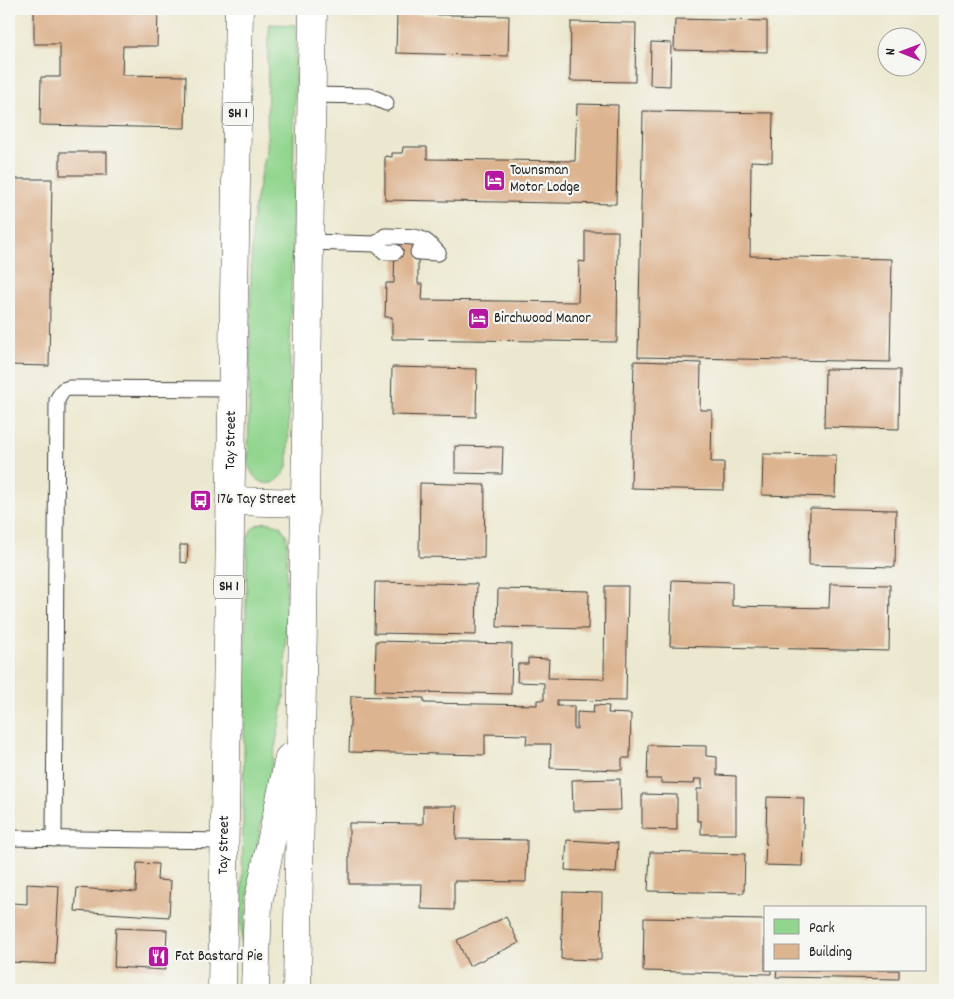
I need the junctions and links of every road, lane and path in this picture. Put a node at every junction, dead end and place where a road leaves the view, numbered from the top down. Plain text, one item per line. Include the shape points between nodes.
1 (239, 9) edge
2 (259, 9) edge
3 (313, 9) edge
4 (239, 43) junction
5 (311, 95) junction
6 (386, 104) dead end
7 (309, 242) junction
8 (376, 244) junction
9 (395, 252) dead end
10 (418, 252) dead end
11 (233, 389) junction
12 (230, 501) junction
13 (305, 502) junction
14 (302, 678) junction
15 (9, 838) edge
16 (54, 839) junction
17 (225, 841) junction
18 (222, 990) edge
19 (255, 990) edge
20 (297, 990) edge

1 - 4 highway, Tay Street / SH 1
2 - 4 highway
3 - 5 highway
4 - 11 highway, Tay Street / SH 1
5 - 6 lane via 370,96
5 - 7 highway
7 - 8 lane
7 - 13 highway
8 - 9 lane via 385,252
8 - 10 lane via 385,236 418,237 430,242 438,253
11 - 12 highway, Tay Street / SH 1
11 - 16 lane via 68,388 57,400
12 - 13 highway
12 - 17 highway, Tay Street / SH 1
13 - 14 highway
14 - 19 highway via 258,903
14 - 20 highway
15 - 16 lane
16 - 17 lane
17 - 18 highway, Tay Street / SH 1

